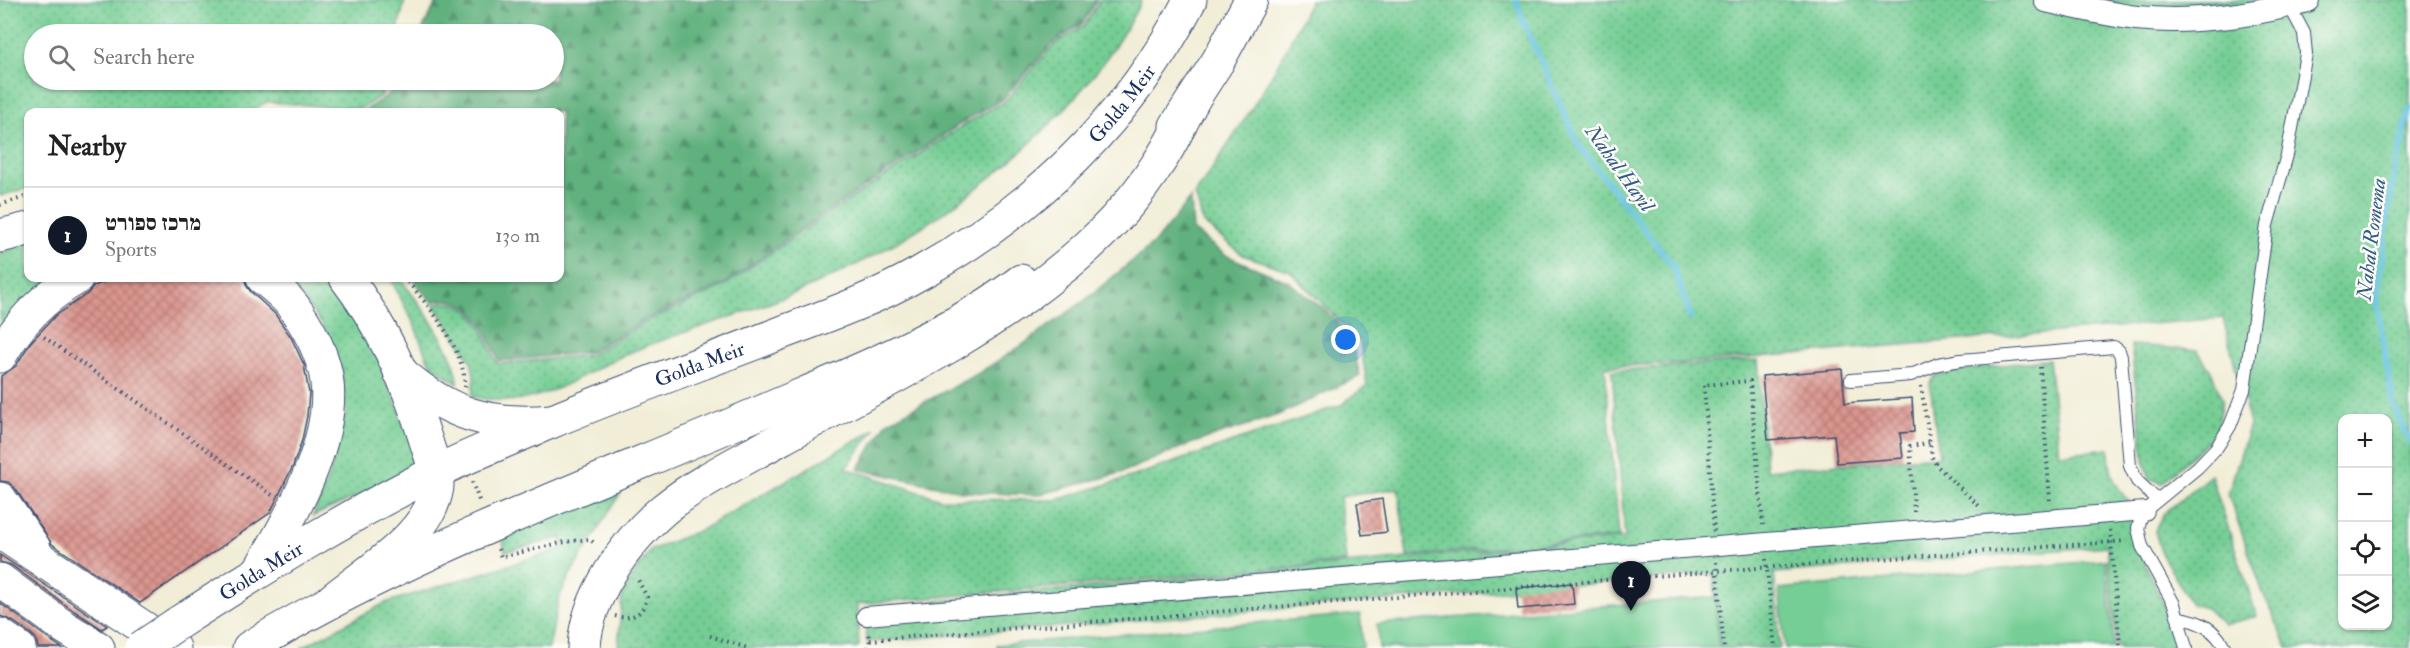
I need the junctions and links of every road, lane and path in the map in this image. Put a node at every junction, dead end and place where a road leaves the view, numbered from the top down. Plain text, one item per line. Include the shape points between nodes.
1 (1190, 0) edge
2 (1251, 0) edge
3 (2046, 0) edge
4 (2298, 3) edge
5 (1192, 102) junction
6 (24, 197) edge
7 (0, 205) edge
8 (24, 230) edge
9 (0, 236) edge
10 (70, 282) edge
11 (267, 282) edge
12 (349, 282) edge
13 (407, 282) edge
14 (43, 337) dead end
15 (2039, 353) junction
16 (0, 356) edge
17 (400, 372) junction
18 (1919, 373) junction
19 (1851, 380) dead end
20 (465, 392) dead end
21 (552, 421) junction
22 (1930, 443) junction
23 (436, 472) junction
24 (274, 497) dead end
25 (0, 498) edge
26 (2151, 506) junction
27 (2109, 514) junction
28 (2051, 519) junction
29 (1998, 524) junction
30 (1915, 530) junction
31 (0, 532) edge
32 (2140, 540) junction
33 (593, 542) dead end
34 (1764, 542) junction
35 (2111, 542) junction
36 (496, 544) dead end
37 (1715, 547) junction
38 (1767, 569) junction
39 (55, 571) junction
40 (259, 571) junction
41 (1717, 572) junction
42 (0, 580) edge
43 (638, 580) dead end
44 (332, 600) junction
45 (612, 614) dead end
46 (867, 616) dead end
47 (2179, 618) junction
48 (176, 635) edge
49 (0, 636) edge
50 (710, 636) dead end
51 (870, 640) dead end
52 (17, 648) edge
53 (98, 648) edge
54 (141, 648) edge
55 (249, 648) edge
56 (584, 648) edge
57 (748, 648) edge
58 (1724, 648) edge
59 (1774, 648) edge
60 (2120, 648) edge
61 (2186, 648) edge
62 (2225, 648) edge

1 - 21 main road, Golda Meir via 1173,32 1112,119 1054,180 992,228 919,274 840,311
2 - 5 main road
3 - 4 street via 2103,13 2170,20
4 - 26 lane via 2306,54 2287,155 2267,225 2244,390 2236,414 2217,447
5 - 44 main road via 1137,176 1094,220 1005,292 944,329 785,402 481,528
5 - 56 main road via 1160,161 1134,196 1106,230 1056,274 937,352 760,450 664,510 634,539 607,576 592,609
6 - 7 path
8 - 9 main road
10 - 16 main road via 30,313
11 - 40 main road via 292,304 311,334 325,367 327,395 324,431 317,454 296,505
12 - 17 main road via 364,302
13 - 20 path via 457,349 465,374
14 - 24 path
15 - 18 lane via 1953,361
15 - 26 lane via 2110,347 2119,351 2129,460
15 - 28 path
17 - 21 main road via 429,393 475,417 507,423
17 - 23 main road
18 - 19 lane
18 - 22 path
21 - 23 main road, Golda Meir
22 - 29 path via 1937,466
22 - 30 path via 1910,446
23 - 40 main road, Golda Meir
23 - 44 main road via 435,496 420,524 399,547
25 - 39 main road via 36,551
26 - 27 street
26 - 32 lane via 2139,523
27 - 28 street
27 - 35 path
28 - 29 street
29 - 30 street
30 - 34 street
31 - 39 main road
32 - 35 path
32 - 47 lane
33 - 36 path via 565,542 501,557
34 - 37 street
34 - 37 path via 1750,381 1704,385
34 - 38 path
35 - 38 path
35 - 60 path
37 - 41 path
37 - 46 street
38 - 41 path
38 - 59 path
39 - 48 main road
40 - 48 main road, Golda Meir
41 - 51 path
41 - 58 path
42 - 53 main road
43 - 45 path via 647,597 645,607 627,618
44 - 55 main road
47 - 61 lane
47 - 62 lane via 2210,628
48 - 54 main road, Golda Meir, bridge
49 - 52 main road
50 - 57 path

